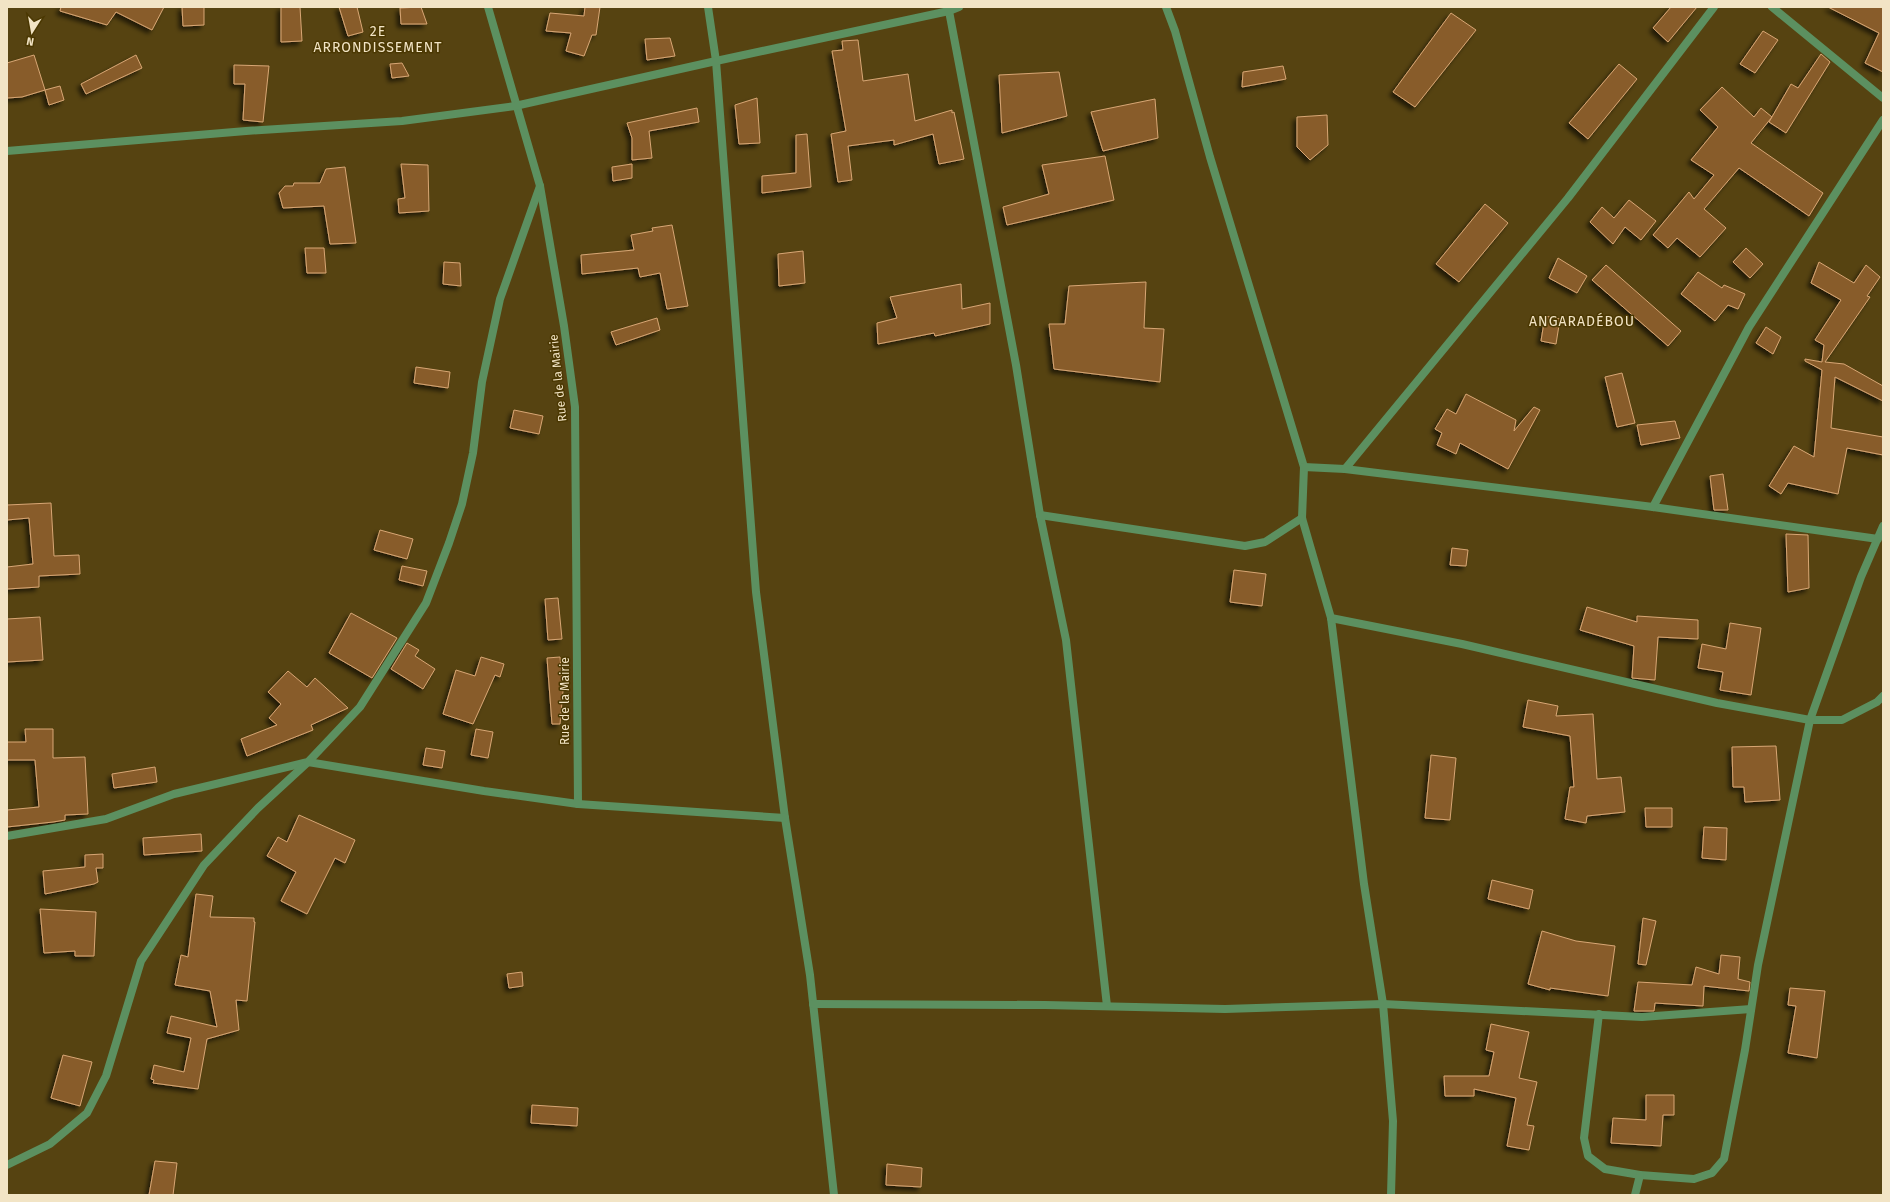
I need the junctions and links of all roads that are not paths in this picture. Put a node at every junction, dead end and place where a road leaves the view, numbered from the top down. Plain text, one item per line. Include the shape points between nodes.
1 (488, 7) edge
2 (708, 7) edge
3 (959, 7) edge
4 (1166, 7) edge
5 (1714, 7) edge
6 (1772, 7) edge
7 (949, 12) junction
8 (716, 61) junction
9 (1883, 98) edge
10 (516, 106) junction
11 (1883, 120) edge
12 (7, 151) edge
13 (540, 186) junction
14 (1304, 467) junction
15 (1345, 469) junction
16 (1653, 507) junction
17 (1040, 515) junction
18 (1302, 518) junction
19 (1883, 526) edge
20 (1878, 539) junction
21 (1331, 618) junction
22 (1883, 696) edge
23 (1810, 720) junction
24 (308, 762) junction
25 (578, 804) junction
26 (785, 818) junction
27 (7, 836) edge
28 (813, 1004) junction
29 (1383, 1004) junction
30 (1107, 1006) junction
31 (1751, 1009) junction
32 (1599, 1014) junction
33 (7, 1165) edge
34 (1640, 1175) junction
35 (834, 1195) edge
36 (1391, 1195) edge
37 (1635, 1195) edge

1 - 10 street, Rue de la Mairie
2 - 8 street
3 - 7 street
4 - 14 street
5 - 15 street via 1568,198
6 - 9 street
7 - 8 street
7 - 17 street via 1016,365
8 - 10 street
8 - 26 street via 756,592
10 - 12 street via 402,122 246,131
10 - 13 street, Rue de la Mairie
11 - 16 street via 1749,327
13 - 24 street via 500,299 482,382 473,452 462,504 426,603 360,707
13 - 25 street, Rue de la Mairie via 575,407
14 - 15 street
14 - 18 street
15 - 16 street
16 - 20 street
17 - 18 street via 1245,546 1265,542
17 - 30 street via 1066,640
18 - 21 street
19 - 20 street
20 - 23 street via 1861,577
21 - 23 street via 1462,644 1717,703
21 - 29 street via 1364,884
22 - 23 street via 1877,702 1842,720
23 - 31 street
24 - 25 street
24 - 27 street via 174,794 106,819
24 - 33 street via 258,808 204,865 141,961 106,1076 87,1113 50,1144
25 - 26 street
26 - 28 street
28 - 30 street
28 - 35 street
29 - 30 street via 1225,1009
29 - 32 street
29 - 36 street via 1393,1121
31 - 32 street via 1642,1017
31 - 34 street via 1724,1159 1712,1173 1694,1179
32 - 34 street via 1584,1138 1588,1156 1605,1169
34 - 37 street

